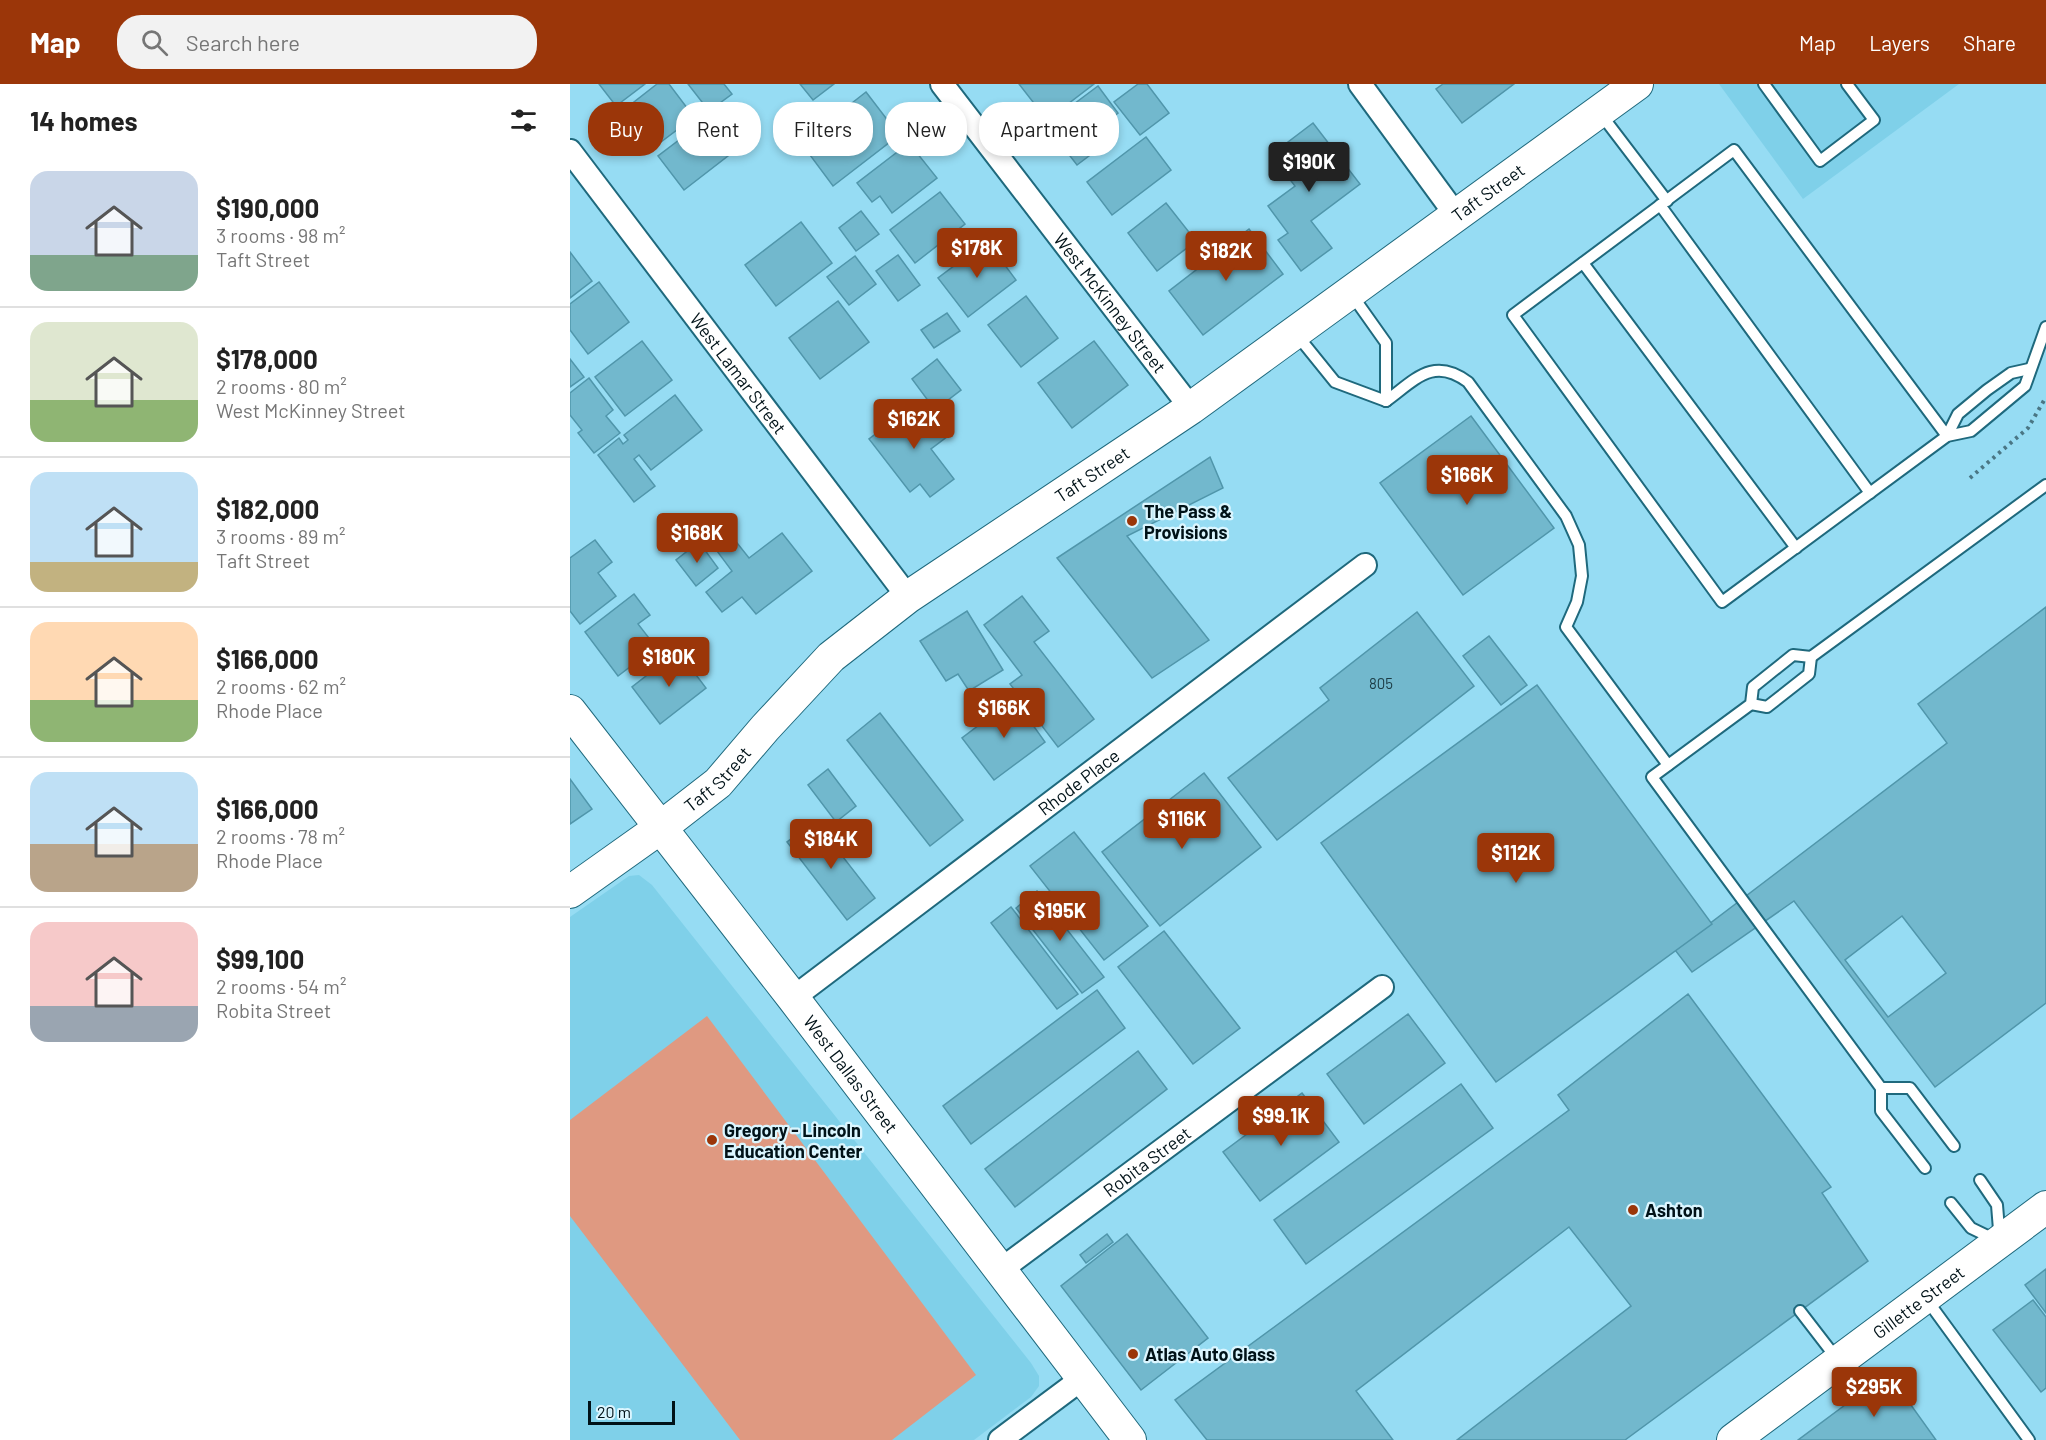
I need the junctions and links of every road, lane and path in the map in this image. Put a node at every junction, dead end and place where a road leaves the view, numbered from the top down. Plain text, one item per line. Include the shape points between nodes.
1 (942, 84) edge
2 (1360, 84) edge
3 (1637, 84) edge
4 (1764, 84) edge
5 (1847, 84) edge
6 (1599, 112) junction
7 (570, 152) edge
8 (1664, 203) junction
9 (1456, 215) junction
10 (1583, 263) junction
11 (1350, 293) junction
12 (2046, 327) edge
13 (1295, 332) junction
14 (2030, 369) junction
15 (2046, 397) edge
16 (1386, 401) junction
17 (1191, 408) junction
18 (1947, 436) junction
19 (1970, 478) dead end
20 (2046, 485) edge
21 (1870, 493) junction
22 (1796, 548) junction
23 (1365, 565) dead end
24 (908, 597) junction
25 (1811, 657) junction
26 (1750, 704) junction
27 (570, 711) edge
28 (1668, 765) junction
29 (660, 828) junction
30 (570, 892) edge
31 (1382, 987) dead end
32 (793, 998) junction
33 (1881, 1088) junction
34 (1954, 1146) dead end
35 (1925, 1167) dead end
36 (1980, 1180) dead end
37 (1951, 1203) dead end
38 (2046, 1207) edge
39 (2000, 1242) junction
40 (999, 1271) junction
41 (1925, 1298) junction
42 (1800, 1311) dead end
43 (1839, 1362) junction
44 (1083, 1377) junction
45 (1000, 1440) edge
46 (1130, 1440) edge
47 (1733, 1440) edge
48 (2029, 1440) edge

1 - 17 street, West McKinney Street
2 - 9 street
3 - 6 street, Taft Street
4 - 5 lane via 1820,161 1874,120
6 - 8 lane
6 - 9 street, Taft Street
7 - 24 street, West Lamar Street
8 - 10 lane
8 - 18 lane via 1734,150
8 - 21 lane
9 - 11 street, Taft Street
10 - 22 lane
10 - 22 lane via 1513,315 1722,602
11 - 13 street, Taft Street
11 - 16 lane via 1386,343
12 - 14 lane
13 - 16 lane via 1335,382
13 - 17 street, Taft Street
14 - 18 lane via 2011,373 1958,414
14 - 18 lane via 2025,386 1971,431
15 - 19 path via 2028,428
16 - 28 lane via 1424,374 1440,369 1455,372 1468,382 1566,516 1579,545 1582,576 1577,602 1566,627
17 - 24 street, Taft Street
18 - 21 lane
20 - 25 lane
21 - 22 lane
23 - 32 street, Rhode Place
24 - 29 street, Taft Street via 831,657 718,783
25 - 26 lane via 1793,654 1753,687
25 - 26 lane via 1809,674 1782,696 1767,707
26 - 28 lane
27 - 29 street, West Dallas Street
28 - 33 lane via 1652,777
29 - 30 street, Taft Street
29 - 32 street, West Dallas Street
31 - 40 street, Robita Street
32 - 40 street, West Dallas Street
33 - 34 lane via 1910,1089
33 - 35 lane via 1881,1111
36 - 39 lane via 1998,1205
37 - 39 lane via 1971,1228
38 - 39 street, Gillette Street
39 - 41 street, Gillette Street
40 - 44 street, West Dallas Street
41 - 43 street, Gillette Street
41 - 48 lane
42 - 43 lane
43 - 47 street, Gillette Street
44 - 45 street
44 - 46 street, West Dallas Street

